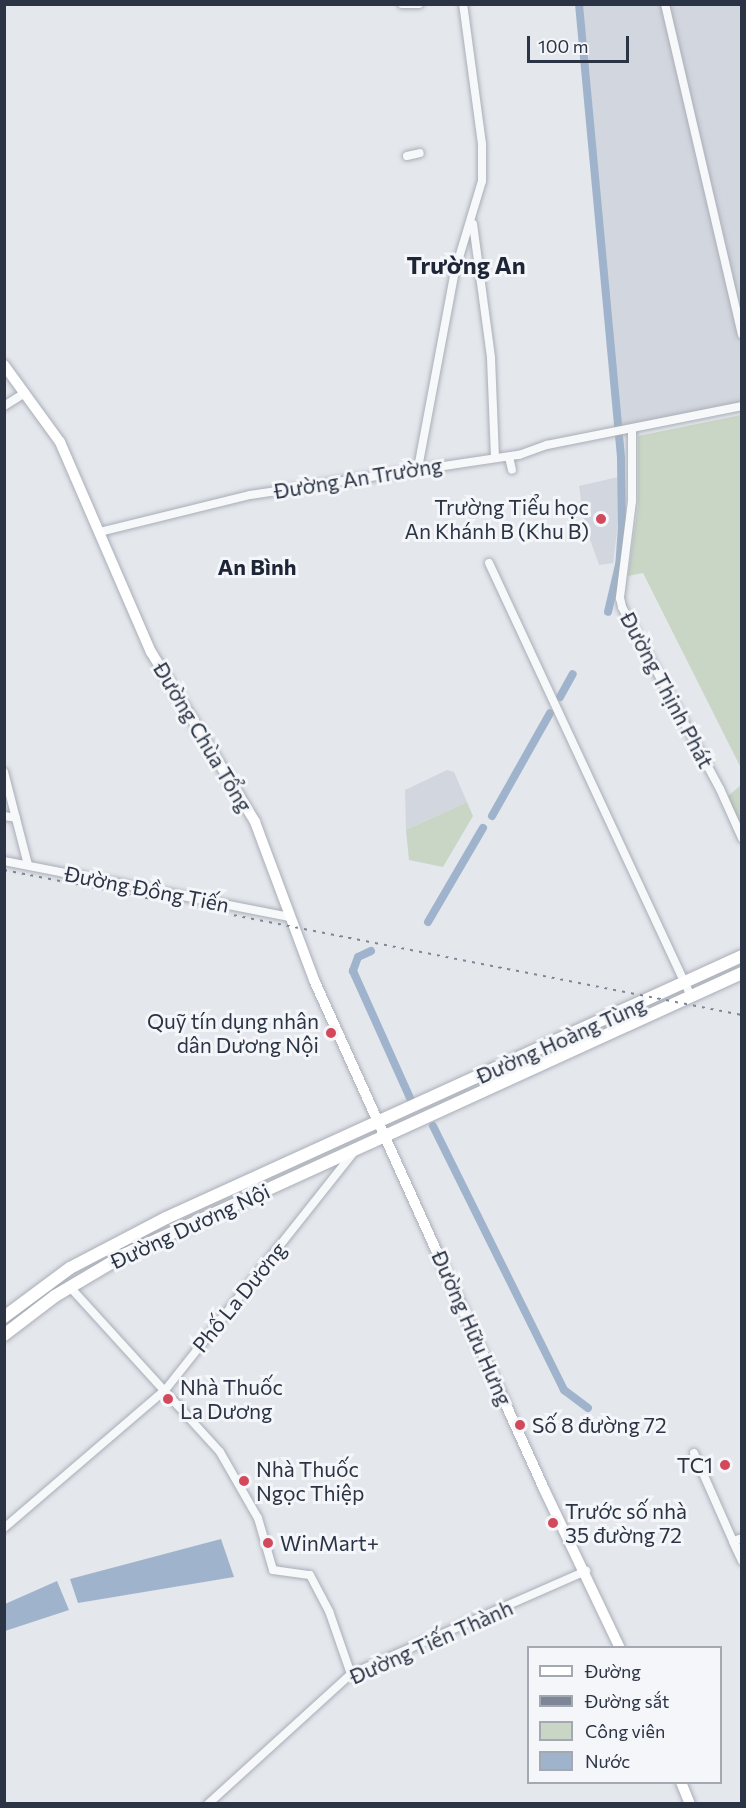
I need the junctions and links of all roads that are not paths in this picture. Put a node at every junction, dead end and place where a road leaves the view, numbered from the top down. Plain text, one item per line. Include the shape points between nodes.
1 (402, 4) edge
2 (419, 4) edge
3 (463, 4) edge
4 (665, 4) edge
5 (420, 153) dead end
6 (408, 155) dead end
7 (473, 224) dead end
8 (741, 334) edge
9 (4, 364) edge
10 (25, 393) junction
11 (4, 406) edge
12 (741, 406) edge
13 (625, 431) junction
14 (509, 457) junction
15 (495, 458) junction
16 (418, 468) junction
17 (512, 470) dead end
18 (100, 532) junction
19 (489, 563) dead end
20 (4, 772) edge
21 (4, 816) edge
22 (16, 818) junction
23 (741, 838) edge
24 (4, 861) edge
25 (28, 865) junction
26 (290, 917) junction
27 (741, 956) edge
28 (741, 972) edge
29 (685, 982) junction
30 (691, 996) junction
31 (380, 1121) junction
32 (387, 1137) junction
33 (354, 1151) junction
34 (60, 1275) junction
35 (69, 1286) junction
36 (4, 1317) edge
37 (4, 1335) edge
38 (166, 1389) junction
39 (694, 1453) dead end
40 (4, 1528) edge
41 (737, 1540) edge
42 (741, 1560) edge
43 (586, 1571) junction
44 (620, 1646) edge
45 (351, 1674) junction
46 (682, 1784) edge
47 (208, 1803) edge
48 (690, 1803) edge

1 - 2 street
3 - 16 street via 482,144 483,181 455,271
4 - 8 street
5 - 6 street
7 - 15 street via 491,358
9 - 10 main road, Đường Chùa Tổng
10 - 11 street
10 - 18 main road, Đường Chùa Tổng via 60,442
12 - 13 street, Đường An Trường
13 - 14 street, Đường An Trường via 547,445 538,451
13 - 23 street, Đường Thịnh Phát via 632,499 619,568 622,607 720,789
14 - 15 street, Đường An Trường
14 - 17 street
15 - 16 street, Đường An Trường
16 - 18 street, Đường An Trường via 250,495
18 - 26 main road, Đường Chùa Tổng via 152,652 255,822
19 - 29 street
20 - 22 street
21 - 22 street
22 - 25 street
24 - 25 street, Đường Đồng Tiến
25 - 26 street, Đường Đồng Tiến
26 - 31 main road, Đường Chùa Tổng via 314,980
27 - 29 main road, Đường Hoàng Tùng
28 - 30 main road, Đường Hoàng Tùng
29 - 30 street
29 - 31 main road, Đường Hoàng Tùng
30 - 32 main road, Đường Hoàng Tùng
31 - 32 main road, Đường Hữu Hưng
31 - 34 main road, Đường Dương Nội via 166,1218
32 - 33 main road, Đường Dương Nội
32 - 43 main road, Đường Hữu Hưng via 535,1470
33 - 35 main road, Đường Dương Nội via 126,1254
33 - 38 street, Phố La Dương
34 - 35 main road
34 - 36 main road, Đường Dương Nội
35 - 37 main road, Đường Dương Nội
35 - 38 street
38 - 40 street, Phố La Dương
38 - 45 street via 208,1435 234,1473 258,1518 273,1570 310,1575 329,1611
39 - 41 street
41 - 42 street
43 - 44 main road, Đường Hữu Hưng
43 - 45 street, Đường Tiến Thành
45 - 47 street, Đường Tiến Thành
46 - 48 main road

